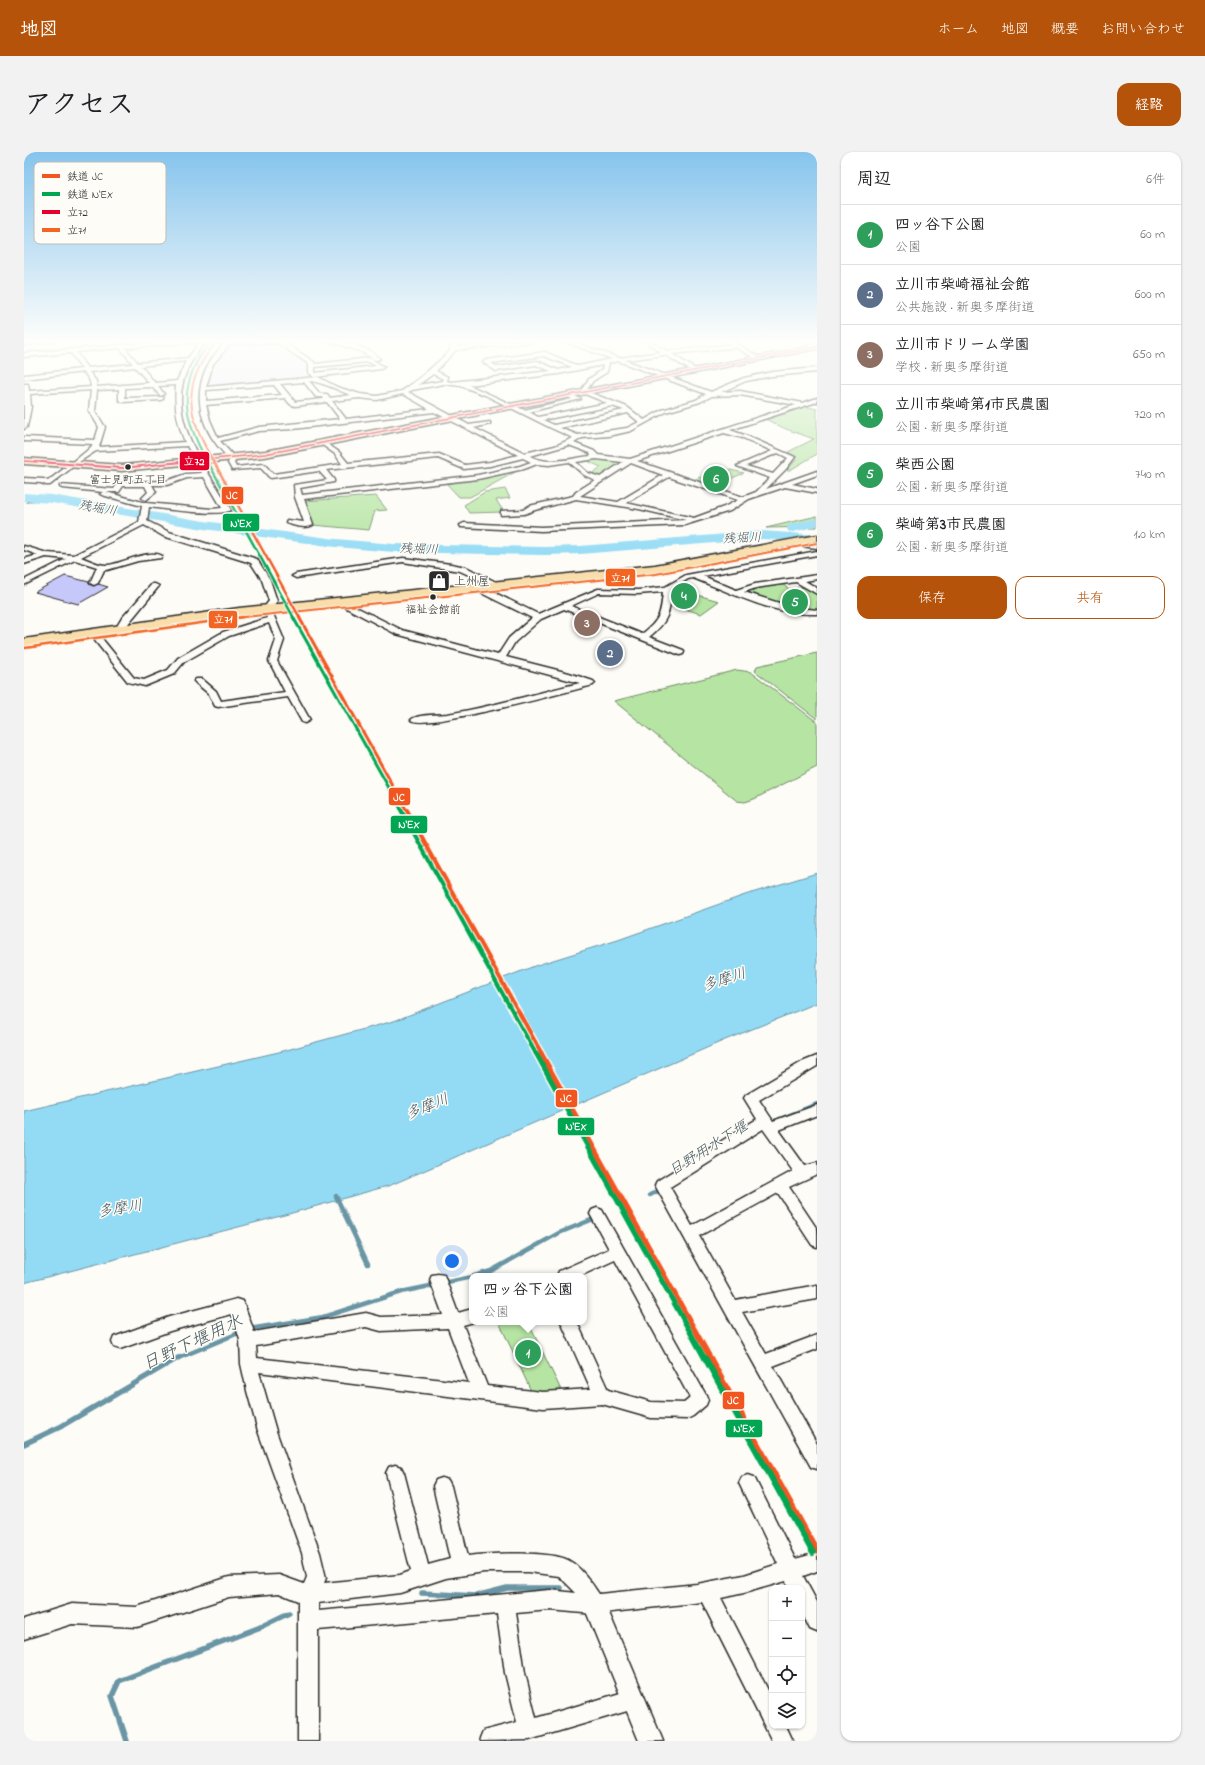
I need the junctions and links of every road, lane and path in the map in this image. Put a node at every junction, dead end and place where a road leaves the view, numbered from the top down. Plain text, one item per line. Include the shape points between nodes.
1 (25, 414) edge
2 (94, 414) edge
3 (179, 414) edge
4 (205, 414) edge
5 (340, 414) edge
6 (402, 414) edge
7 (441, 414) edge
8 (467, 414) edge
9 (527, 414) edge
10 (562, 414) edge
11 (617, 414) edge
12 (634, 414) edge
13 (659, 414) edge
14 (773, 414) edge
15 (388, 416) junction
16 (606, 417) junction
17 (447, 418) junction
18 (537, 419) junction
19 (345, 421) junction
20 (621, 422) dead end
21 (488, 423) dead end
22 (644, 423) junction
23 (629, 424) dead end
24 (24, 427) edge
25 (401, 427) junction
26 (469, 427) junction
27 (553, 427) junction
28 (636, 427) junction
29 (722, 430) junction
30 (577, 437) junction
31 (24, 439) edge
32 (217, 440) junction
33 (323, 443) junction
34 (569, 443) junction
35 (190, 444) junction
36 (96, 446) junction
37 (778, 452) junction
38 (523, 455) junction
39 (229, 457) junction
40 (596, 457) junction
41 (24, 461) edge
42 (200, 461) junction
43 (630, 461) junction
44 (536, 462) junction
45 (572, 462) junction
46 (73, 465) junction
47 (346, 465) junction
48 (464, 467) junction
49 (322, 470) junction
50 (817, 473) edge
51 (669, 474) junction
52 (206, 475) junction
53 (478, 477) junction
54 (775, 477) junction
55 (600, 480) junction
56 (24, 481) edge
57 (172, 482) junction
58 (148, 483) junction
59 (48, 484) junction
60 (786, 485) junction
61 (62, 486) junction
62 (179, 486) dead end
63 (817, 491) edge
64 (299, 497) junction
65 (576, 497) junction
66 (745, 499) junction
67 (145, 504) junction
68 (619, 504) junction
69 (504, 513) dead end
70 (696, 520) junction
71 (143, 522) junction
72 (290, 522) dead end
73 (464, 525) dead end
74 (817, 538) edge
75 (791, 543) junction
76 (817, 546) edge
77 (24, 548) edge
78 (817, 553) edge
79 (46, 555) junction
80 (158, 556) dead end
81 (73, 557) junction
82 (24, 562) edge
83 (101, 567) junction
84 (686, 569) dead end
85 (694, 575) junction
86 (296, 576) dead end
87 (817, 577) edge
88 (798, 580) junction
89 (24, 583) edge
90 (94, 583) dead end
91 (498, 585) junction
92 (155, 586) dead end
93 (476, 587) junction
94 (667, 589) junction
95 (737, 592) junction
96 (817, 592) edge
97 (339, 602) junction
98 (565, 606) junction
99 (817, 612) edge
100 (270, 614) junction
101 (538, 617) junction
102 (120, 628) junction
103 (92, 632) junction
104 (643, 638) junction
105 (24, 643) edge
106 (680, 652) dead end
107 (501, 657) junction
108 (199, 681) dead end
109 (291, 694) junction
110 (305, 720) dead end
111 (416, 720) dead end
112 (817, 1061) edge
113 (817, 1110) edge
114 (767, 1124) junction
115 (817, 1168) edge
116 (802, 1173) junction
117 (780, 1185) junction
118 (597, 1214) dead end
119 (690, 1234) junction
120 (817, 1241) edge
121 (618, 1252) junction
122 (572, 1273) edge
123 (440, 1284) dead end
124 (817, 1292) edge
125 (730, 1307) junction
126 (469, 1317) edge
127 (453, 1321) junction
128 (570, 1325) edge
129 (246, 1334) junction
130 (120, 1342) dead end
131 (817, 1342) edge
132 (762, 1363) junction
133 (249, 1364) junction
134 (481, 1393) junction
135 (602, 1396) junction
136 (817, 1461) edge
137 (396, 1473) dead end
138 (748, 1483) dead end
139 (442, 1486) dead end
140 (817, 1562) edge
141 (461, 1567) junction
142 (790, 1571) junction
143 (422, 1577) junction
144 (797, 1585) edge
145 (707, 1592) junction
146 (308, 1595) junction
147 (805, 1599) edge
148 (505, 1604) junction
149 (594, 1604) junction
150 (309, 1621) junction
151 (817, 1622) edge
152 (24, 1629) edge
153 (634, 1699) junction
154 (769, 1713) edge
155 (777, 1729) edge
156 (529, 1730) junction
157 (490, 1738) dead end
158 (308, 1741) edge
159 (651, 1741) edge
160 (783, 1741) edge

1 - 24 street
2 - 36 street via 102,427
3 - 35 street via 184,434
4 - 32 street via 206,422
5 - 19 street
6 - 15 street
7 - 17 street
8 - 17 main road
9 - 18 street
10 - 18 street
11 - 16 street
12 - 22 street
13 - 22 street
14 - 29 street
15 - 19 street
15 - 25 street
16 - 20 street
16 - 27 street
17 - 25 main road
17 - 26 street
18 - 27 street
19 - 32 street via 259,429
21 - 26 street
22 - 28 street
23 - 28 street
25 - 33 main road
26 - 38 street
27 - 30 street
28 - 30 street via 616,433
29 - 37 street
29 - 43 street
30 - 34 street
31 - 36 street
32 - 39 street
33 - 39 main road
33 - 47 street via 337,453
34 - 38 street
34 - 40 street via 592,452
35 - 36 street
35 - 42 street
36 - 46 street
37 - 54 street via 792,457
37 - 54 street via 740,466
38 - 44 street
38 - 48 street via 490,464
39 - 42 main road
39 - 49 street via 233,459 231,463 234,469 263,466 271,476
40 - 43 street
40 - 45 street
41 - 46 main road
42 - 46 main road via 122,468
42 - 52 street
43 - 51 street
43 - 55 street
44 - 45 street
44 - 53 street via 522,468
45 - 55 street via 586,474
46 - 59 street
47 - 48 street via 439,456
47 - 49 street
48 - 53 street
49 - 64 street via 332,481 296,486
50 - 60 street
51 - 66 street
51 - 68 street
52 - 57 street via 186,476
52 - 67 street via 227,510 212,511
53 - 64 street
54 - 66 street via 763,489
55 - 65 street via 578,493
56 - 59 street
57 - 58 street
57 - 62 street
58 - 61 street via 120,484 117,491
58 - 67 street via 152,492
59 - 61 street
60 - 63 street
60 - 66 street
61 - 67 street
64 - 72 street via 309,525
65 - 68 street
65 - 69 street via 524,512
66 - 70 street
67 - 71 street
68 - 70 street
70 - 73 street via 677,524 548,528
71 - 81 street
71 - 100 street via 166,534 254,561 271,592 273,601
74 - 75 main road
75 - 76 street
75 - 91 main road via 655,568
77 - 79 street
78 - 85 street
79 - 81 street
79 - 82 street
80 - 83 street via 107,568
81 - 83 street
81 - 89 street
83 - 90 street
84 - 85 street
85 - 94 street
85 - 95 street
86 - 91 street via 403,560 463,569
87 - 88 street
88 - 95 street via 755,586
88 - 96 street
91 - 93 main road
92 - 102 street
93 - 97 main road
93 - 101 street
94 - 98 street via 638,592 598,591
94 - 104 street via 665,616
95 - 99 street via 807,614
97 - 100 main road
97 - 107 street via 399,632
98 - 101 street
98 - 104 street
100 - 102 main road
100 - 103 street via 226,634 181,660 171,672 145,683 131,680
100 - 109 street via 280,640 273,661
101 - 107 street via 512,640
102 - 103 main road
103 - 105 main road
104 - 106 street
107 - 111 street via 590,683 466,713
108 - 109 street via 213,693 218,704
109 - 110 street
112 - 114 street via 807,1064 751,1098
113 - 114 street
114 - 116 street
114 - 119 street via 662,1185
115 - 116 street
116 - 117 street
117 - 119 street
117 - 120 street
118 - 121 street
119 - 125 street
121 - 122 street
121 - 135 street via 700,1400 687,1410 651,1410
123 - 127 street
124 - 125 street
125 - 132 street
126 - 127 street
127 - 129 street via 381,1324 366,1320
127 - 134 street
128 - 135 street
129 - 130 street via 237,1306 169,1324
129 - 133 street
131 - 132 street
132 - 136 street
133 - 134 street
133 - 146 street via 267,1431 316,1572 317,1578
134 - 135 street via 543,1400
137 - 143 street
138 - 142 street
139 - 141 street
140 - 142 street
141 - 143 street
141 - 149 street via 484,1563 528,1563 563,1568 582,1585
142 - 144 street
142 - 145 street
143 - 146 street via 400,1584
145 - 149 street
145 - 154 street
146 - 150 street
146 - 152 street via 279,1584 229,1588 136,1617 72,1614
147 - 151 street
148 - 149 street via 550,1600
148 - 150 street
148 - 156 street via 515,1673
149 - 153 street
150 - 158 street
153 - 156 street
153 - 159 street
155 - 160 street
156 - 157 street

